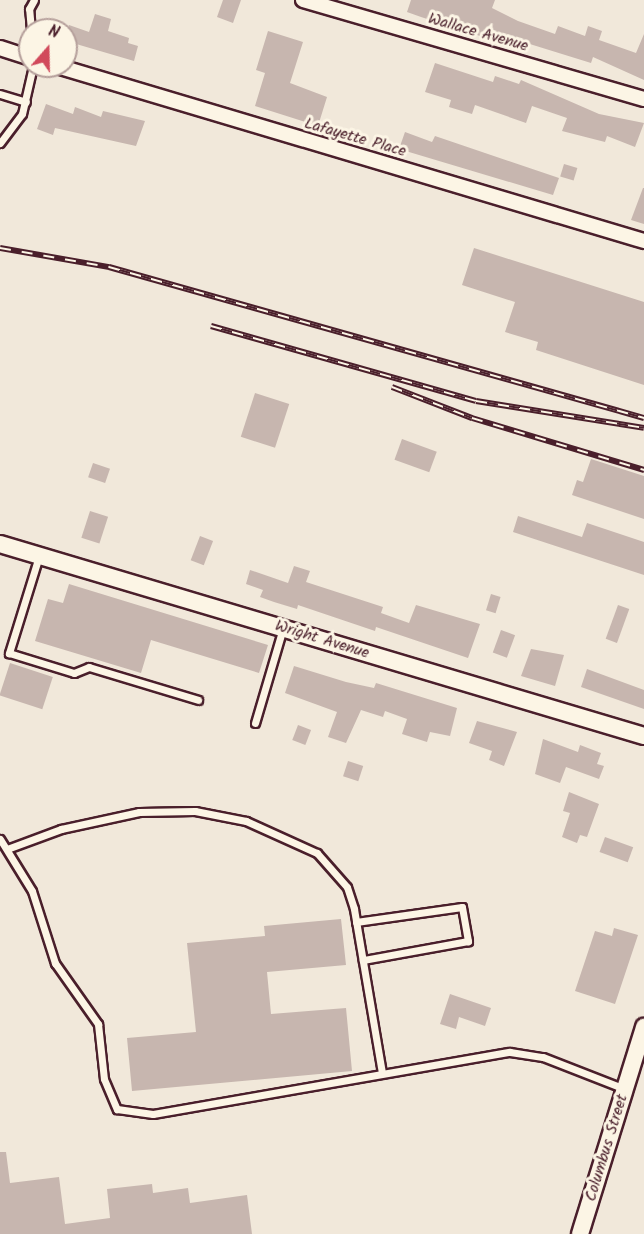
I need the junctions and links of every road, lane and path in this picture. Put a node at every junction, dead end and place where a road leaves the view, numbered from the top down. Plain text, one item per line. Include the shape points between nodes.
1 (34, 0) edge
2 (303, 0) edge
3 (320, 3) edge
4 (30, 18) edge
5 (0, 48) edge
6 (18, 53) edge
7 (78, 72) edge
8 (31, 78) edge
9 (0, 94) edge
10 (644, 99) edge
11 (26, 102) junction
12 (0, 143) edge
13 (644, 242) edge
14 (0, 544) edge
15 (39, 556) junction
16 (283, 628) junction
17 (198, 700) dead end
18 (255, 723) dead end
19 (644, 736) edge
20 (0, 839) edge
21 (6, 849) junction
22 (357, 922) junction
23 (363, 960) junction
24 (643, 1031) edge
25 (382, 1072) junction
26 (625, 1089) junction
27 (580, 1234) edge

1 - 4 lane
2 - 3 street, Wallace Avenue
3 - 10 street, Wallace Avenue
5 - 6 street
7 - 13 street, Lafayette Place
8 - 11 lane
9 - 11 lane
11 - 12 lane via 10,133
14 - 15 street, Wright Avenue
15 - 16 street, Wright Avenue
15 - 17 lane via 9,653 74,673 89,667
16 - 18 lane
16 - 19 street, Wright Avenue
20 - 21 lane
21 - 22 lane via 61,829 139,812 219,814 282,834 317,853 347,887
21 - 25 lane via 32,891 55,963 98,1024 104,1079 117,1109 153,1114
22 - 23 lane
22 - 23 lane via 462,907 468,941
23 - 25 lane
24 - 26 street, Columbus Street
25 - 26 lane via 525,1053
26 - 27 street, Columbus Street

